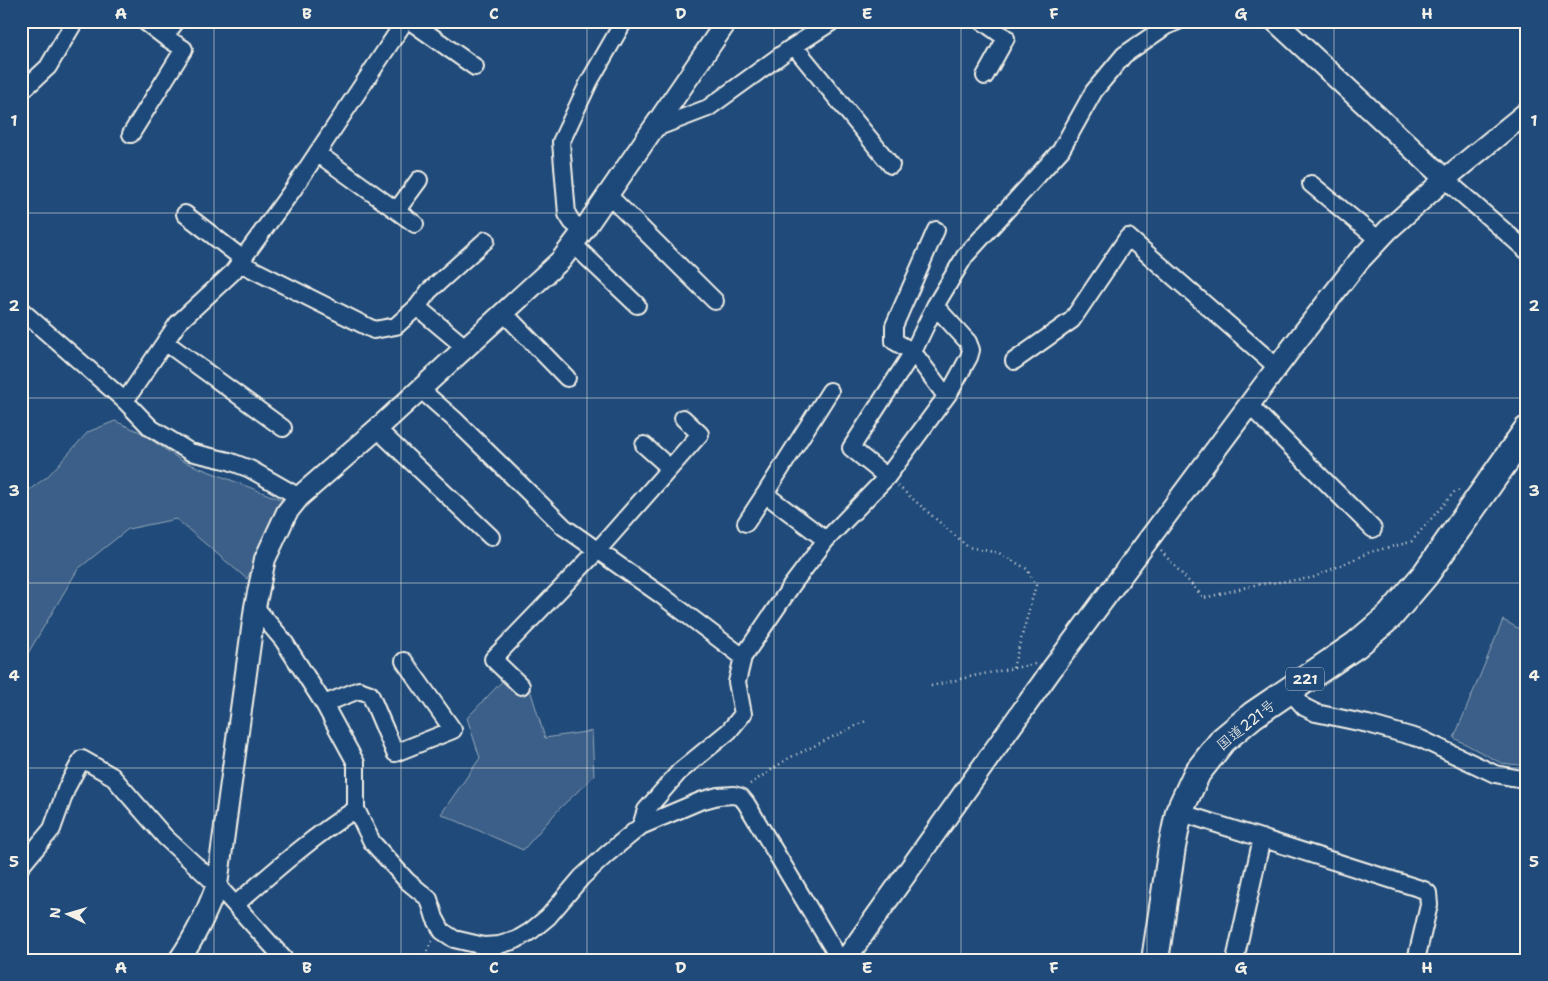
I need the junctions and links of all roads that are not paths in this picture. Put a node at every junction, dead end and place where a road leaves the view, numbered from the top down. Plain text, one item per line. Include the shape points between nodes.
1 (75, 21) edge
2 (144, 21) edge
3 (176, 21) edge
4 (405, 21) edge
5 (410, 21) edge
6 (624, 21) edge
7 (727, 21) edge
8 (833, 21) edge
9 (982, 21) edge
10 (1178, 21) edge
11 (1275, 21) edge
12 (165, 36) junction
13 (794, 46) junction
14 (475, 68) dead end
15 (985, 76) dead end
16 (21, 92) edge
17 (1527, 112) edge
18 (653, 129) junction
19 (131, 134) dead end
20 (317, 153) junction
21 (891, 165) dead end
22 (1445, 179) junction
23 (419, 180) dead end
24 (1311, 184) dead end
25 (608, 195) junction
26 (397, 210) junction
27 (185, 214) dead end
28 (415, 224) dead end
29 (936, 230) dead end
30 (578, 237) junction
31 (486, 240) dead end
32 (1379, 240) junction
33 (1527, 251) edge
34 (242, 261) junction
35 (715, 301) dead end
36 (637, 305) dead end
37 (417, 306) junction
38 (935, 306) junction
39 (21, 310) edge
40 (504, 313) junction
41 (165, 342) junction
42 (466, 348) junction
43 (913, 352) junction
44 (1014, 361) dead end
45 (1278, 367) junction
46 (567, 378) dead end
47 (420, 389) junction
48 (830, 391) dead end
49 (946, 396) junction
50 (124, 401) junction
51 (1249, 405) junction
52 (683, 418) dead end
53 (283, 428) dead end
54 (377, 429) junction
55 (1527, 430) edge
56 (644, 445) dead end
57 (670, 468) junction
58 (887, 477) junction
59 (765, 494) junction
60 (299, 497) junction
61 (746, 522) dead end
62 (1372, 529) dead end
63 (492, 536) dead end
64 (826, 540) junction
65 (597, 551) junction
66 (256, 607) junction
67 (743, 657) junction
68 (404, 660) dead end
69 (521, 686) dead end
70 (1289, 690) junction
71 (324, 704) junction
72 (1527, 780) edge
73 (356, 809) junction
74 (1179, 812) junction
75 (642, 826) junction
76 (1262, 838) junction
77 (21, 866) edge
78 (217, 885) junction
79 (235, 905) junction
80 (179, 960) edge
81 (285, 960) edge
82 (840, 960) edge
83 (845, 960) edge
84 (1155, 960) edge
85 (1235, 960) edge
86 (1416, 960) edge

1 - 16 street via 48,67
2 - 12 street
3 - 12 street
4 - 20 street
5 - 14 street
6 - 30 street via 589,82 561,142 568,214
7 - 18 street
8 - 13 street
9 - 15 street via 1006,38
10 - 38 street via 1124,55 1094,91 1061,150 966,256
11 - 22 street
12 - 19 street via 184,49
13 - 18 street via 708,108
13 - 21 street
17 - 22 street
18 - 25 street
20 - 26 street
20 - 34 street
22 - 32 street
22 - 33 street
23 - 26 street
24 - 32 street
25 - 30 street
25 - 35 street
26 - 28 street
27 - 34 street
29 - 43 street via 894,326 894,341
30 - 36 street
30 - 40 street via 561,260
31 - 37 street via 429,291
32 - 45 street via 1358,262
34 - 37 street via 374,330 396,326
34 - 41 street via 178,323
37 - 42 street
38 - 43 street
38 - 49 street via 968,342 971,350
39 - 50 street
40 - 42 street
40 - 46 street
41 - 50 street
41 - 53 street
42 - 47 street
43 - 49 street
43 - 58 street via 851,448
44 - 45 street via 1072,320 1128,236
45 - 51 street
47 - 54 street
47 - 65 street via 564,527
48 - 59 street
49 - 58 street
50 - 60 street via 151,428 190,452 250,469
51 - 62 street
51 - 83 street via 1058,660
52 - 57 street via 700,434
54 - 60 street
54 - 63 street
55 - 70 highway, 国道221号 / 221 via 1425,575 1390,616 1356,645
56 - 57 street
57 - 65 street
58 - 64 street
59 - 61 street
59 - 64 street
60 - 66 street via 287,512 265,559
64 - 67 street
65 - 67 street via 662,595
65 - 69 street via 493,659
66 - 71 street
66 - 78 street
67 - 75 street via 737,682 743,714 728,732 679,772 646,810
68 - 71 street via 453,730 395,753 370,694 359,690
70 - 72 street via 1304,707 1316,713 1420,739 1495,774
70 - 74 highway, 国道221号 / 221 via 1223,740 1197,773
71 - 73 street via 356,763
73 - 75 street via 372,842 428,899 442,931 454,939 484,946 516,940 531,931 548,917 582,877
73 - 79 street via 282,863
74 - 76 street
74 - 84 highway, 国道221号 / 221
75 - 82 street via 700,801 718,796 741,797
76 - 85 street
76 - 86 street via 1428,893 1429,905
77 - 78 street via 52,829 67,786 82,760 112,776 165,837
78 - 79 street
78 - 80 street via 205,917
79 - 81 street

